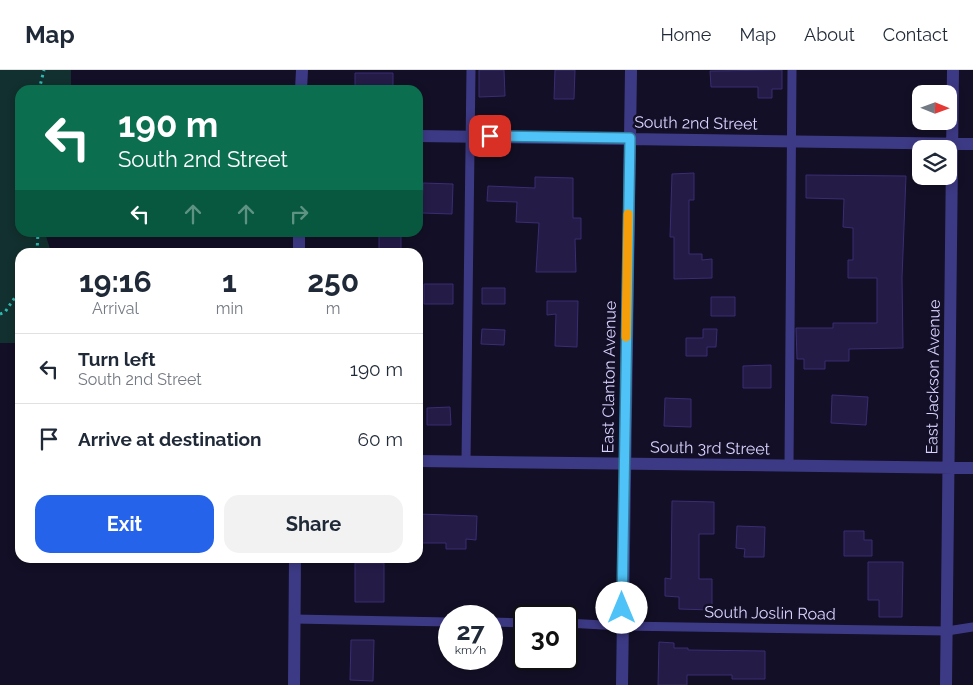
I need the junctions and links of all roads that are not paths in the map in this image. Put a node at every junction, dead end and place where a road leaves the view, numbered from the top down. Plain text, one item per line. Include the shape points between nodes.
1 (302, 70) edge
2 (471, 70) edge
3 (631, 70) edge
4 (792, 70) edge
5 (953, 70) edge
6 (301, 85) edge
7 (423, 136) edge
8 (470, 136) junction
9 (630, 138) junction
10 (790, 140) junction
11 (952, 140) edge
12 (912, 142) edge
13 (957, 143) edge
14 (973, 144) edge
15 (951, 185) edge
16 (423, 460) edge
17 (466, 461) junction
18 (624, 463) junction
19 (789, 465) junction
20 (948, 468) junction
21 (973, 468) edge
22 (295, 563) edge
23 (294, 619) junction
24 (438, 622) edge
25 (578, 624) edge
26 (622, 626) junction
27 (973, 627) edge
28 (947, 630) junction
29 (294, 685) edge
30 (622, 685) edge
31 (946, 685) edge

1 - 6 street
2 - 8 lane
3 - 9 street, East Clanton Avenue
4 - 10 lane
5 - 11 street, East Jackson Avenue
7 - 8 street, South 2nd Street
8 - 9 street, South 2nd Street
8 - 17 lane
9 - 10 street, South 2nd Street
9 - 18 street, East Clanton Avenue
10 - 12 street, South 2nd Street
10 - 19 lane
13 - 14 street, South 2nd Street
15 - 20 street, East Jackson Avenue
16 - 17 street, South 3rd Street
17 - 18 street, South 3rd Street
18 - 19 street, South 3rd Street
18 - 26 street, East Clanton Avenue
19 - 20 street, South 3rd Street
20 - 21 street, South 3rd Street
20 - 28 street, East Jackson Avenue
22 - 23 street
23 - 24 lane
23 - 29 street
25 - 26 lane, South Joslin Road
26 - 28 lane, South Joslin Road
26 - 30 street, East Clanton Avenue
27 - 28 lane, South Joslin Road
28 - 31 street, East Jackson Avenue

